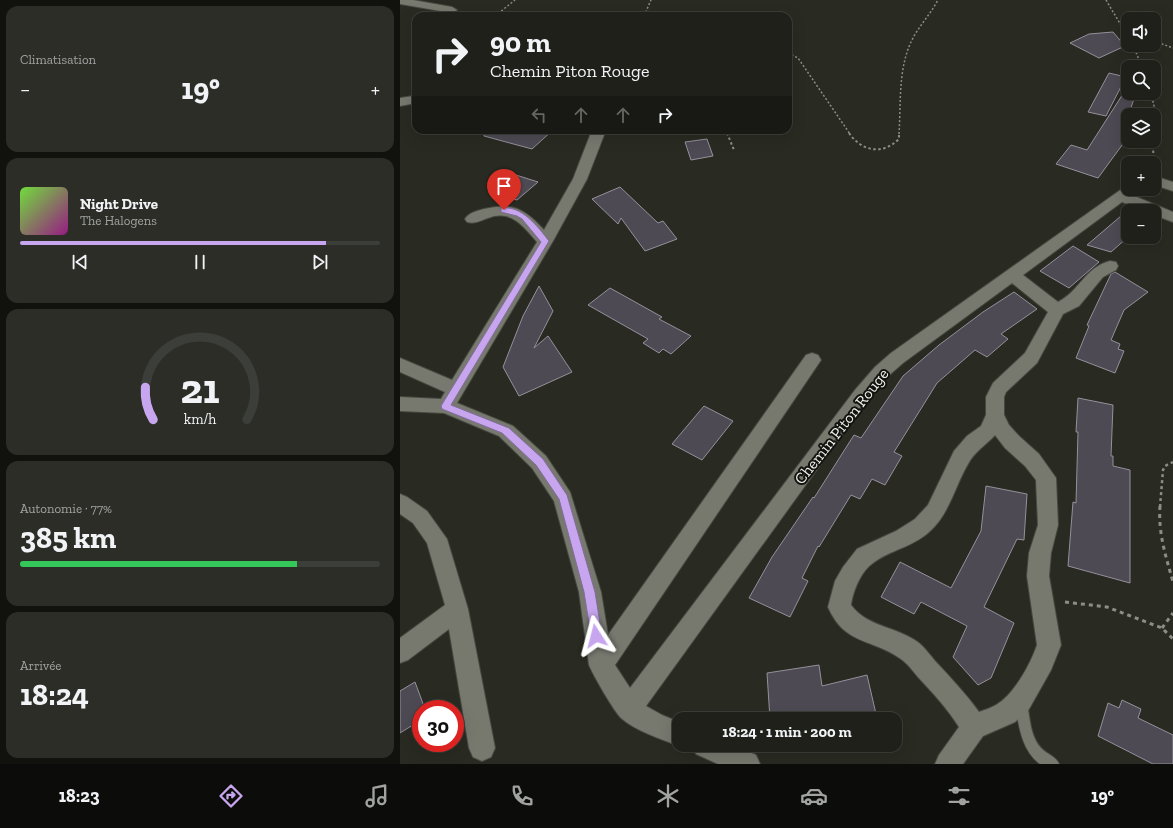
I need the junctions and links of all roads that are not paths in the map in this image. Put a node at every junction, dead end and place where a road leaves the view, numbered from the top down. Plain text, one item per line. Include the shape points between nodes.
1 (400, 1) edge
2 (452, 10) dead end
3 (412, 100) edge
4 (400, 102) edge
5 (597, 134) edge
6 (1161, 183) edge
7 (1173, 187) edge
8 (1121, 195) edge
9 (1132, 196) edge
10 (1173, 218) edge
11 (472, 219) dead end
12 (545, 241) junction
13 (1110, 266) dead end
14 (1012, 275) junction
15 (1057, 310) junction
16 (812, 360) dead end
17 (400, 365) edge
18 (456, 389) junction
19 (400, 404) edge
20 (446, 406) junction
21 (995, 415) junction
22 (400, 503) edge
23 (457, 609) junction
24 (400, 652) edge
25 (601, 665) junction
26 (1020, 700) junction
27 (629, 709) junction
28 (974, 727) junction
29 (672, 731) edge
30 (482, 748) dead end
31 (720, 752) edge
32 (747, 764) edge
33 (948, 764) edge
34 (1053, 764) edge

1 - 2 street
3 - 4 street
5 - 12 street via 580,179
6 - 7 street
8 - 14 street, Chemin Piton Rouge
9 - 10 street
11 - 12 street via 496,210 513,212 524,218
12 - 18 street
13 - 15 street via 1097,273 1074,302
14 - 15 street
14 - 27 street, Chemin Piton Rouge via 897,358 871,383
15 - 21 street via 1031,358 999,388 995,397
16 - 25 street
17 - 18 street
18 - 20 street
19 - 20 street
20 - 25 street via 506,430 539,462 563,498 590,592
21 - 26 street via 1001,429 1046,478 1048,525 1040,553 1038,576 1049,645 1043,662
21 - 28 street via 988,431 961,457 934,511 922,526 865,556 843,588 839,607 849,621 862,630 887,638 910,651 955,699
22 - 23 street via 420,517 436,539
23 - 24 street
23 - 30 street
25 - 27 street
26 - 28 street via 1006,713
26 - 34 lane via 1028,743 1041,759
27 - 29 street
28 - 33 street
31 - 32 street

